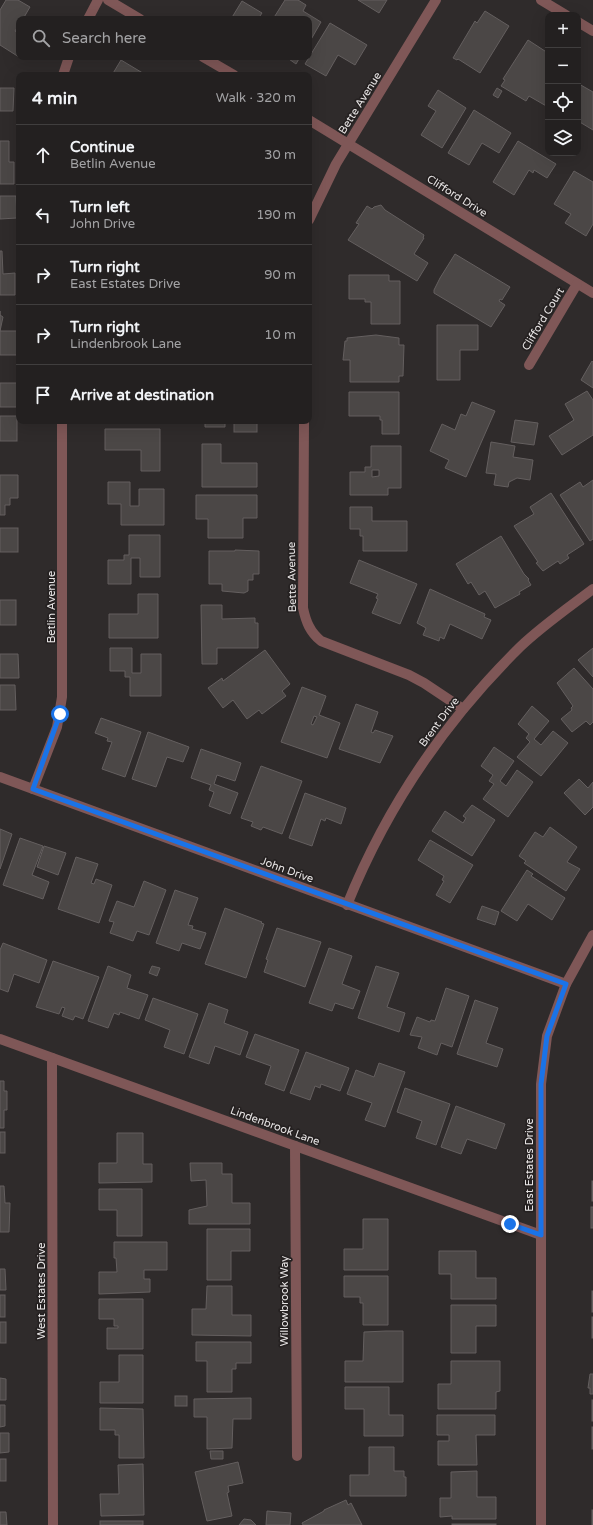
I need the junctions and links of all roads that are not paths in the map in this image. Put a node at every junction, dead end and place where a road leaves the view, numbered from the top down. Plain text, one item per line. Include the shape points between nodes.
1 (98, 0) edge
2 (108, 0) edge
3 (436, 0) edge
4 (541, 0) edge
5 (561, 12) edge
6 (90, 16) edge
7 (135, 16) edge
8 (581, 24) edge
9 (593, 31) edge
10 (68, 60) edge
11 (208, 60) edge
12 (64, 72) edge
13 (229, 72) edge
14 (312, 122) edge
15 (349, 144) junction
16 (312, 214) edge
17 (577, 284) junction
18 (593, 293) edge
19 (529, 365) dead end
20 (62, 424) edge
21 (304, 424) edge
22 (593, 589) edge
23 (463, 709) junction
24 (0, 777) edge
25 (33, 789) junction
26 (347, 905) junction
27 (593, 935) edge
28 (566, 984) junction
29 (0, 1039) edge
30 (52, 1058) junction
31 (296, 1146) junction
32 (541, 1235) junction
33 (297, 1456) dead end
34 (53, 1525) edge
35 (541, 1525) edge

1 - 6 street
2 - 7 street
3 - 15 street, Bette Avenue
4 - 5 street
8 - 9 street
10 - 12 street
11 - 13 street
14 - 15 street, Clifford Drive
15 - 16 street, Bette Avenue via 334,168
15 - 17 street, Clifford Drive
17 - 18 street, Clifford Drive
17 - 19 street, Clifford Court
20 - 25 street, Betlin Avenue via 62,697 57,727
21 - 23 street, Bette Avenue via 303,608 306,622 313,635 321,641 409,675
22 - 23 street, Brent Drive via 520,647
23 - 26 street, Brent Drive via 433,749 389,817 367,858
24 - 25 street, John Drive
25 - 26 street, John Drive
26 - 28 street, John Drive
27 - 28 street, East Estates Drive
28 - 32 street, East Estates Drive via 547,1036 541,1084
29 - 30 street, Lindenbrook Lane
30 - 31 street, Lindenbrook Lane
30 - 34 street, West Estates Drive
31 - 32 street, Lindenbrook Lane
31 - 33 street, Willowbrook Way
32 - 35 street, East Estates Drive

